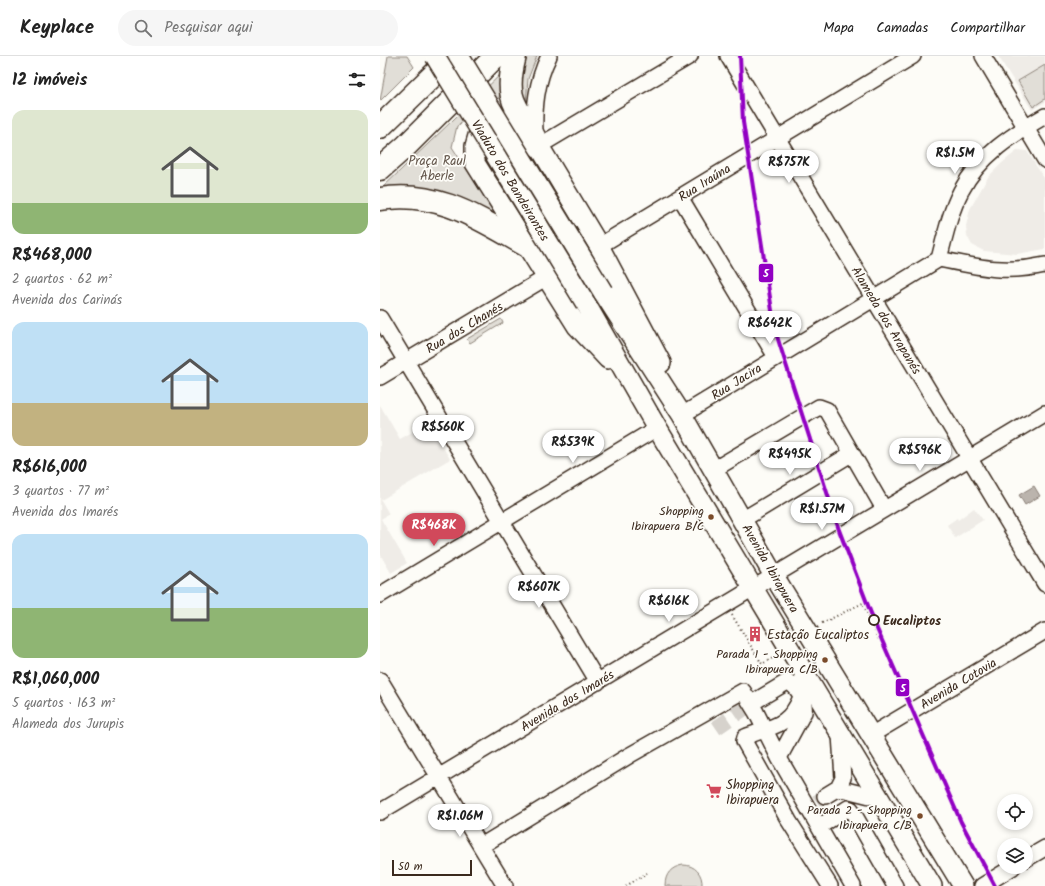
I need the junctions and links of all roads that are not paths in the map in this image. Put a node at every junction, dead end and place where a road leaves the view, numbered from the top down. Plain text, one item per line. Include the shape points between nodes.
1 (436, 56) edge
2 (453, 56) edge
3 (459, 56) edge
4 (496, 56) edge
5 (515, 56) edge
6 (549, 56) edge
7 (690, 56) edge
8 (728, 56) edge
9 (913, 56) edge
10 (983, 56) edge
11 (1045, 116) edge
12 (380, 127) edge
13 (1026, 128) junction
14 (776, 138) junction
15 (537, 142) junction
16 (1045, 160) edge
17 (380, 169) edge
18 (680, 197) junction
19 (380, 200) edge
20 (599, 246) junction
21 (529, 247) junction
22 (939, 259) junction
23 (1045, 265) edge
24 (547, 277) junction
25 (603, 292) joint
26 (874, 299) junction
27 (586, 304) joint
28 (380, 318) edge
29 (776, 357) junction
30 (406, 362) junction
31 (621, 368) junction
32 (380, 377) edge
33 (1045, 413) edge
34 (682, 415) junction
35 (657, 428) junction
36 (851, 454) junction
37 (970, 458) junction
38 (713, 470) junction
39 (884, 509) junction
40 (742, 520) junction
41 (502, 522) junction
42 (774, 576) junction
43 (1045, 584) edge
44 (753, 588) junction
45 (380, 595) edge
46 (1045, 631) edge
47 (380, 680) edge
48 (598, 682) junction
49 (801, 697) junction
50 (757, 700) tunnel mouth
51 (764, 729) junction
52 (840, 735) junction
53 (871, 735) junction
54 (779, 758) junction
55 (439, 777) junction
56 (822, 798) junction
57 (878, 798) junction
58 (380, 812) edge
59 (789, 821) junction
60 (819, 827) junction
61 (481, 846) junction
62 (1045, 848) edge
63 (1033, 855) edge
64 (1002, 874) edge
65 (505, 886) edge
66 (830, 886) edge
67 (853, 886) edge
68 (895, 886) edge
69 (932, 886) edge
70 (962, 886) edge
71 (982, 886) edge

1 - 27 main road, Viaduto dos Bandeirantes, bridge
2 - 12 highway
3 - 25 main road, Viaduto dos Bandeirantes, bridge
4 - 17 highway
5 - 15 highway via 510,94
6 - 15 street via 543,67 536,95
7 - 15 street
8 - 14 street, Alameda dos Arapanés
9 - 14 street, Rua Iraúna
10 - 13 street
11 - 13 street
13 - 16 street
13 - 22 street via 997,147 970,176 952,212
14 - 18 street, Rua Iraúna
14 - 26 street, Alameda dos Arapanés
15 - 20 main road
15 - 21 main road via 510,122 498,118 480,129 474,154 475,163
18 - 20 street, Rua Iraúna
18 - 29 street
19 - 21 highway via 411,198 446,204 468,212
20 - 34 main road via 664,369
21 - 24 main road
22 - 23 street via 998,270 1023,270
22 - 26 street, Rua Jacira
24 - 30 street, Rua dos Chanés
24 - 31 main road via 577,326 607,358
25 - 34 main road, Avenida Ibirapuera
26 - 29 street, Rua Jacira
26 - 37 street, Alameda dos Arapanés
27 - 31 main road, Avenida Ibirapuera
28 - 30 street
29 - 34 street, Rua Jacira
30 - 32 street, Rua dos Chanés
30 - 41 street
31 - 35 main road, Avenida Ibirapuera
33 - 37 street, Avenida dos Imarés
34 - 38 main road, Avenida Ibirapuera
35 - 41 street
35 - 44 main road, Avenida Ibirapuera
36 - 38 street via 826,410 819,407
36 - 39 street
36 - 40 street
37 - 39 street, Avenida dos Imarés
37 - 43 street, Alameda dos Arapanés
38 - 40 main road, Avenida Ibirapuera
39 - 42 street, Avenida dos Imarés
40 - 42 main road, Avenida Ibirapuera
41 - 45 street
41 - 48 street
42 - 44 street, Avenida dos Imarés
42 - 53 main road, Avenida Ibirapuera
44 - 48 street, Avenida dos Imarés
44 - 52 main road, Avenida Ibirapuera
46 - 53 street, Avenida Cotovia
47 - 55 street
48 - 55 street, Avenida dos Imarés
49 - 50 street via 792,684 787,682
49 - 51 street via 796,710 789,718 774,727
49 - 54 street via 804,712
51 - 54 street
51 - 59 street via 745,737 744,741
51 - 61 street via 742,691 630,755
52 - 56 street via 843,778
52 - 57 main road, Avenida Ibirapuera
53 - 70 main road, Avenida Ibirapuera
54 - 56 street
55 - 58 street, Avenida dos Imarés
55 - 61 street
56 - 57 street
56 - 59 street
56 - 60 street
57 - 69 main road, Avenida Ibirapuera
59 - 66 street
60 - 67 street
60 - 68 street via 848,808 851,809
61 - 65 street
62 - 63 street
64 - 71 street

